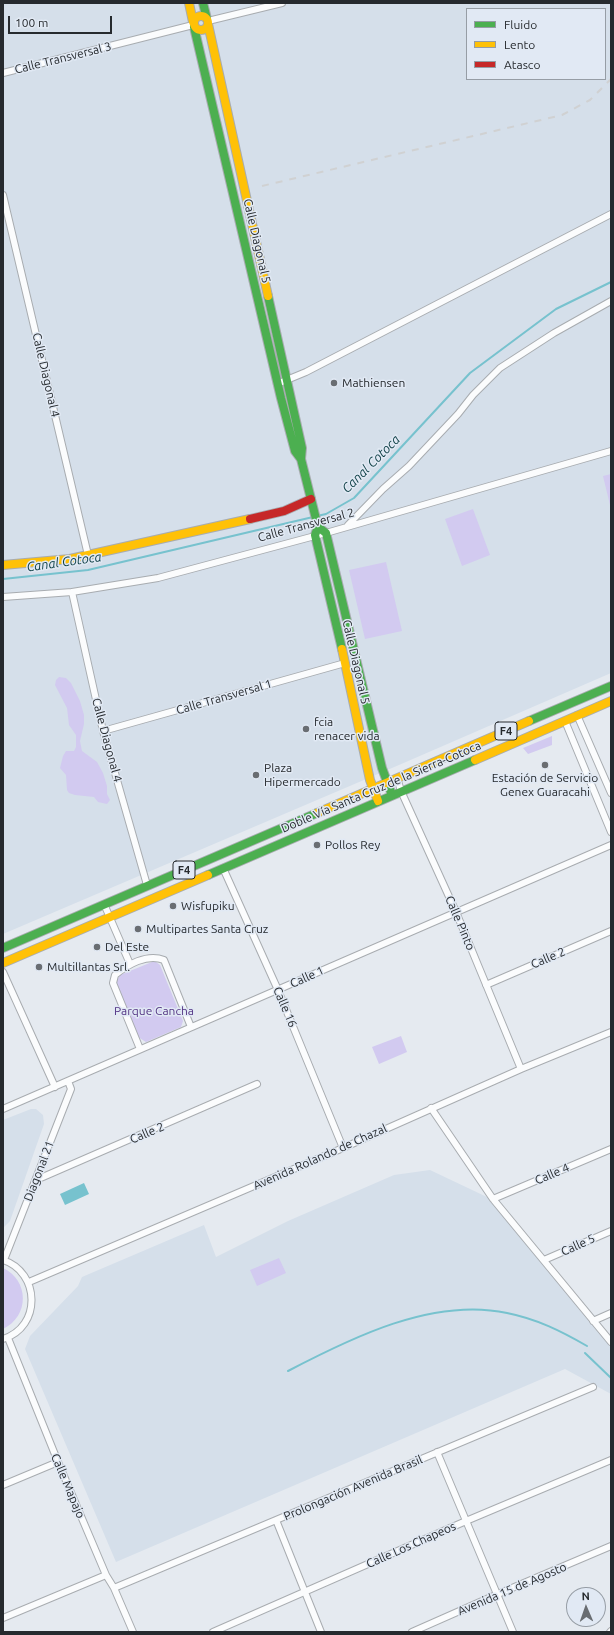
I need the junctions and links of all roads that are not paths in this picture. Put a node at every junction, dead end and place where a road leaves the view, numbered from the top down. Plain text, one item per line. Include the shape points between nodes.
1 (189, 3) edge
2 (203, 3) edge
3 (282, 3) edge
4 (208, 21) junction
5 (194, 25) junction
6 (3, 73) edge
7 (3, 195) edge
8 (611, 214) edge
9 (259, 260) junction
10 (249, 262) junction
11 (611, 301) edge
12 (270, 309) junction
13 (260, 311) junction
14 (288, 380) junction
15 (277, 384) junction
16 (611, 451) edge
17 (301, 459) junction
18 (311, 499) junction
19 (346, 526) junction
20 (317, 529) junction
21 (326, 533) junction
22 (88, 555) junction
23 (3, 565) edge
24 (72, 592) junction
25 (3, 597) edge
26 (345, 663) junction
27 (611, 686) edge
28 (611, 701) edge
29 (577, 715) junction
30 (565, 721) junction
31 (103, 731) junction
32 (397, 778) junction
33 (386, 783) junction
34 (372, 789) junction
35 (401, 791) junction
36 (611, 792) edge
37 (392, 795) junction
38 (378, 801) junction
39 (611, 832) edge
40 (611, 844) edge
41 (223, 868) junction
42 (147, 885) junction
43 (104, 904) junction
44 (456, 912) junction
45 (110, 917) junction
46 (611, 931) edge
47 (3, 948) edge
48 (3, 964) edge
49 (130, 964) junction
50 (3, 972) edge
51 (486, 985) junction
52 (278, 990) junction
53 (191, 1027) junction
54 (611, 1032) edge
55 (140, 1049) junction
56 (521, 1069) junction
57 (68, 1081) junction
58 (257, 1084) dead end
59 (55, 1087) junction
60 (431, 1108) junction
61 (3, 1109) edge
62 (343, 1148) junction
63 (611, 1149) edge
64 (36, 1180) junction
65 (493, 1199) junction
66 (611, 1230) edge
67 (4, 1260) edge
68 (544, 1260) junction
69 (29, 1282) junction
70 (611, 1313) edge
71 (593, 1321) junction
72 (6, 1338) edge
73 (611, 1342) edge
74 (593, 1387) dead end
75 (437, 1452) junction
76 (611, 1460) edge
77 (58, 1462) junction
78 (3, 1485) edge
79 (276, 1520) junction
80 (466, 1521) junction
81 (611, 1546) edge
82 (106, 1575) junction
83 (114, 1588) junction
84 (304, 1591) junction
85 (498, 1594) junction
86 (3, 1618) edge
87 (133, 1632) edge
88 (213, 1632) edge
89 (321, 1632) edge
90 (412, 1632) edge
91 (513, 1632) edge

1 - 5 main road, Calle Diagonal 5
2 - 4 main road, Calle Diagonal 5
3 - 4 street
4 - 5 main road via 200,16 196,18
4 - 5 main road via 206,28 202,30 198,30
4 - 9 main road, Calle Diagonal 5
5 - 6 street, Calle Transversal 3
5 - 10 main road, Calle Diagonal 5
7 - 22 street, Calle Diagonal 4
8 - 14 street
9 - 10 main road
9 - 12 main road, Calle Diagonal 5
10 - 13 main road, Calle Diagonal 5
11 - 19 street via 554,333 500,368 415,460
12 - 13 main road
12 - 14 main road, Calle Diagonal 5
13 - 15 main road, Calle Diagonal 5
14 - 15 street
14 - 17 main road, Calle Diagonal 5 via 302,448
15 - 17 main road, Calle Diagonal 5 via 295,451
16 - 19 street, Calle Transversal 2
17 - 18 main road, Calle Diagonal 5
18 - 20 main road, Calle Diagonal 5
18 - 22 main road, Calle Transversal 2 via 284,511
19 - 21 street, Calle Transversal 2
20 - 21 main road
20 - 24 street, Calle Transversal 2 via 158,578
20 - 26 main road, Calle Diagonal 5
21 - 33 main road, Calle Diagonal 5
22 - 23 main road, Calle Transversal 2
24 - 25 street, Calle Transversal 2
24 - 31 street, Calle Diagonal 4
26 - 31 street, Calle Transversal 1
26 - 34 main road, Calle Diagonal 5
27 - 32 main road, Doble Vía Santa Cruz de la Sierra-Cotoca / F4
28 - 29 main road, Doble Vía Santa Cruz de la Sierra-Cotoca / F4
29 - 30 main road, Doble Vía Santa Cruz de la Sierra-Cotoca / F4
29 - 36 street
30 - 35 main road, Doble Vía Santa Cruz de la Sierra-Cotoca / F4
30 - 39 street
31 - 42 street, Calle Diagonal 4
32 - 33 main road, Doble Vía Santa Cruz de la Sierra-Cotoca / F4
32 - 35 street, Calle Pinto
33 - 34 main road, Doble Vía Santa Cruz de la Sierra-Cotoca / F4
33 - 37 main road, Calle Diagonal 5
34 - 38 main road, Calle Diagonal 5
34 - 42 main road, Doble Vía Santa Cruz de la Sierra-Cotoca / F4
35 - 37 main road, Doble Vía Santa Cruz de la Sierra-Cotoca / F4
35 - 44 street, Calle Pinto
37 - 38 main road, Doble Vía Santa Cruz de la Sierra-Cotoca / F4
38 - 41 main road, Doble Vía Santa Cruz de la Sierra-Cotoca / F4
40 - 44 street, Calle 1
41 - 45 main road, F4
41 - 52 street, Calle 16
42 - 43 main road, Doble Vía Santa Cruz de la Sierra-Cotoca / F4
43 - 45 street
43 - 47 main road, Doble Vía Santa Cruz de la Sierra-Cotoca / F4
44 - 51 street, Calle Pinto
44 - 52 street, Calle 1
45 - 48 main road, F4
45 - 49 street
46 - 51 street, Calle 2
49 - 53 street via 145,959 164,960
49 - 55 street via 115,975 113,983
50 - 59 street
51 - 56 street, Calle Pinto
52 - 53 street, Calle 1
52 - 62 street, Calle 16
53 - 55 street, Calle 1
54 - 56 street, Avenida Rolando de Chazal
55 - 57 street, Calle 1
56 - 60 street, Avenida Rolando de Chazal
57 - 59 street, Calle 1
57 - 64 street, Diagonal 21 via 71,1089
58 - 64 street, Calle 2
59 - 61 street, Calle 1
60 - 62 street, Avenida Rolando de Chazal
60 - 65 street
62 - 69 street, Avenida Rolando de Chazal
63 - 65 street, Calle 4
64 - 67 street, Diagonal 21
65 - 68 street
66 - 68 street, Calle 5
67 - 69 street via 23,1272
68 - 71 street
69 - 72 street via 32,1292 30,1314 17,1332
70 - 71 street
71 - 73 street
72 - 77 street, Calle Mapajo
74 - 75 street, Prolongación Avenida Brasil
75 - 79 street, Prolongación Avenida Brasil
75 - 80 street
76 - 80 street, Calle Los Chapeos
77 - 78 street
77 - 82 street, Calle Mapajo
79 - 83 street, Prolongación Avenida Brasil
79 - 84 street
80 - 84 street, Calle Los Chapeos
80 - 85 street
81 - 85 street, Avenida 15 de Agosto
82 - 83 street, Calle Mapajo
82 - 86 street
83 - 87 street, Calle Mapajo
84 - 88 street, Calle Los Chapeos
84 - 89 street
85 - 90 street, Avenida 15 de Agosto
85 - 91 street

